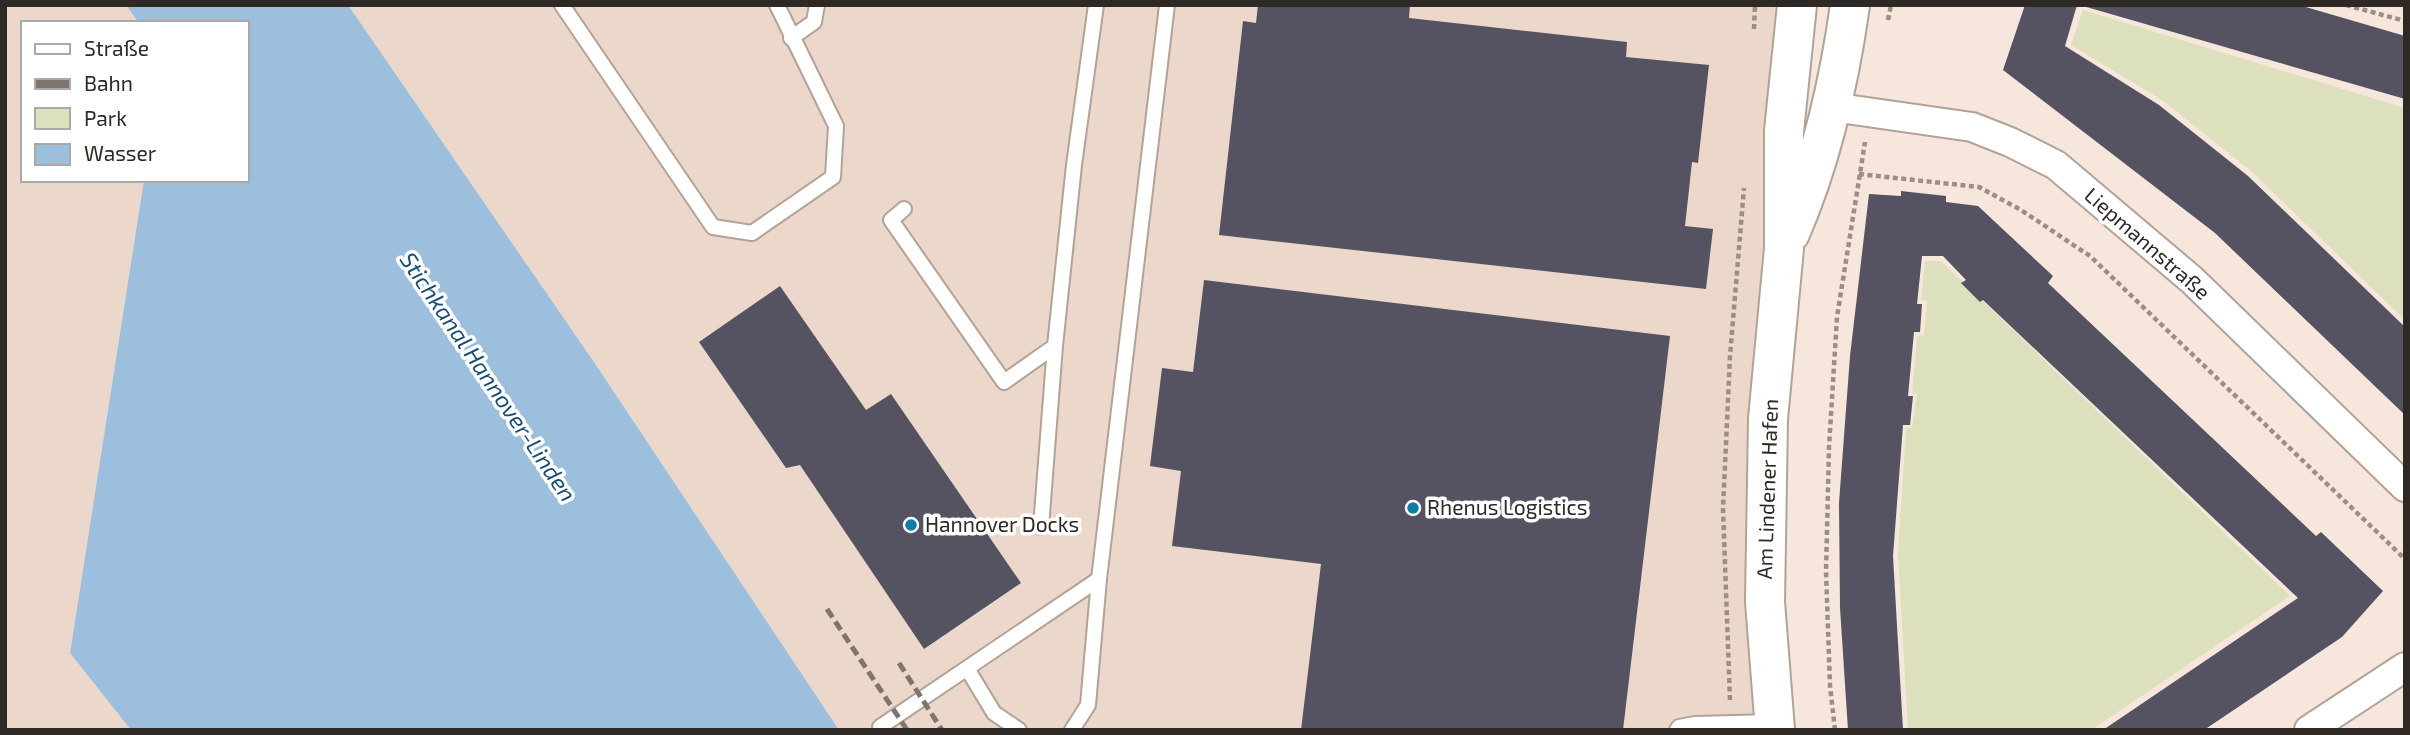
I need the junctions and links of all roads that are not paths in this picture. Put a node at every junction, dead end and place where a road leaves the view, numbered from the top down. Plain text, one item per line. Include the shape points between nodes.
1 (562, 5) edge
2 (777, 5) edge
3 (817, 5) edge
4 (1096, 5) edge
5 (1167, 5) edge
6 (1797, 5) edge
7 (1850, 5) edge
8 (791, 38) junction
9 (1832, 107) junction
10 (904, 209) dead end
11 (1784, 248) junction
12 (1055, 346) junction
13 (2405, 487) edge
14 (1041, 527) dead end
15 (1099, 579) junction
16 (2405, 667) edge
17 (968, 670) junction
18 (1775, 726) edge
19 (882, 730) edge
20 (1019, 730) edge
21 (1072, 730) edge
22 (1677, 730) edge
23 (2309, 730) edge

1 - 8 lane via 713,227 752,233 833,177 836,126
2 - 8 lane
3 - 8 lane via 814,22
4 - 12 lane
5 - 15 lane
6 - 11 street, Am Lindener Hafen via 1784,131
7 - 9 street, Am Lindener Hafen
9 - 11 street, Am Lindener Hafen via 1808,192
9 - 13 street, Liepmannstraße via 1972,127 2056,165 2192,280
10 - 12 lane via 891,220 1004,382
11 - 18 street, Am Lindener Hafen via 1768,445 1765,602
12 - 14 lane
15 - 17 lane
15 - 21 lane via 1088,705
16 - 23 street
17 - 19 lane via 880,727
17 - 20 lane via 994,713
18 - 22 lane via 1695,724

